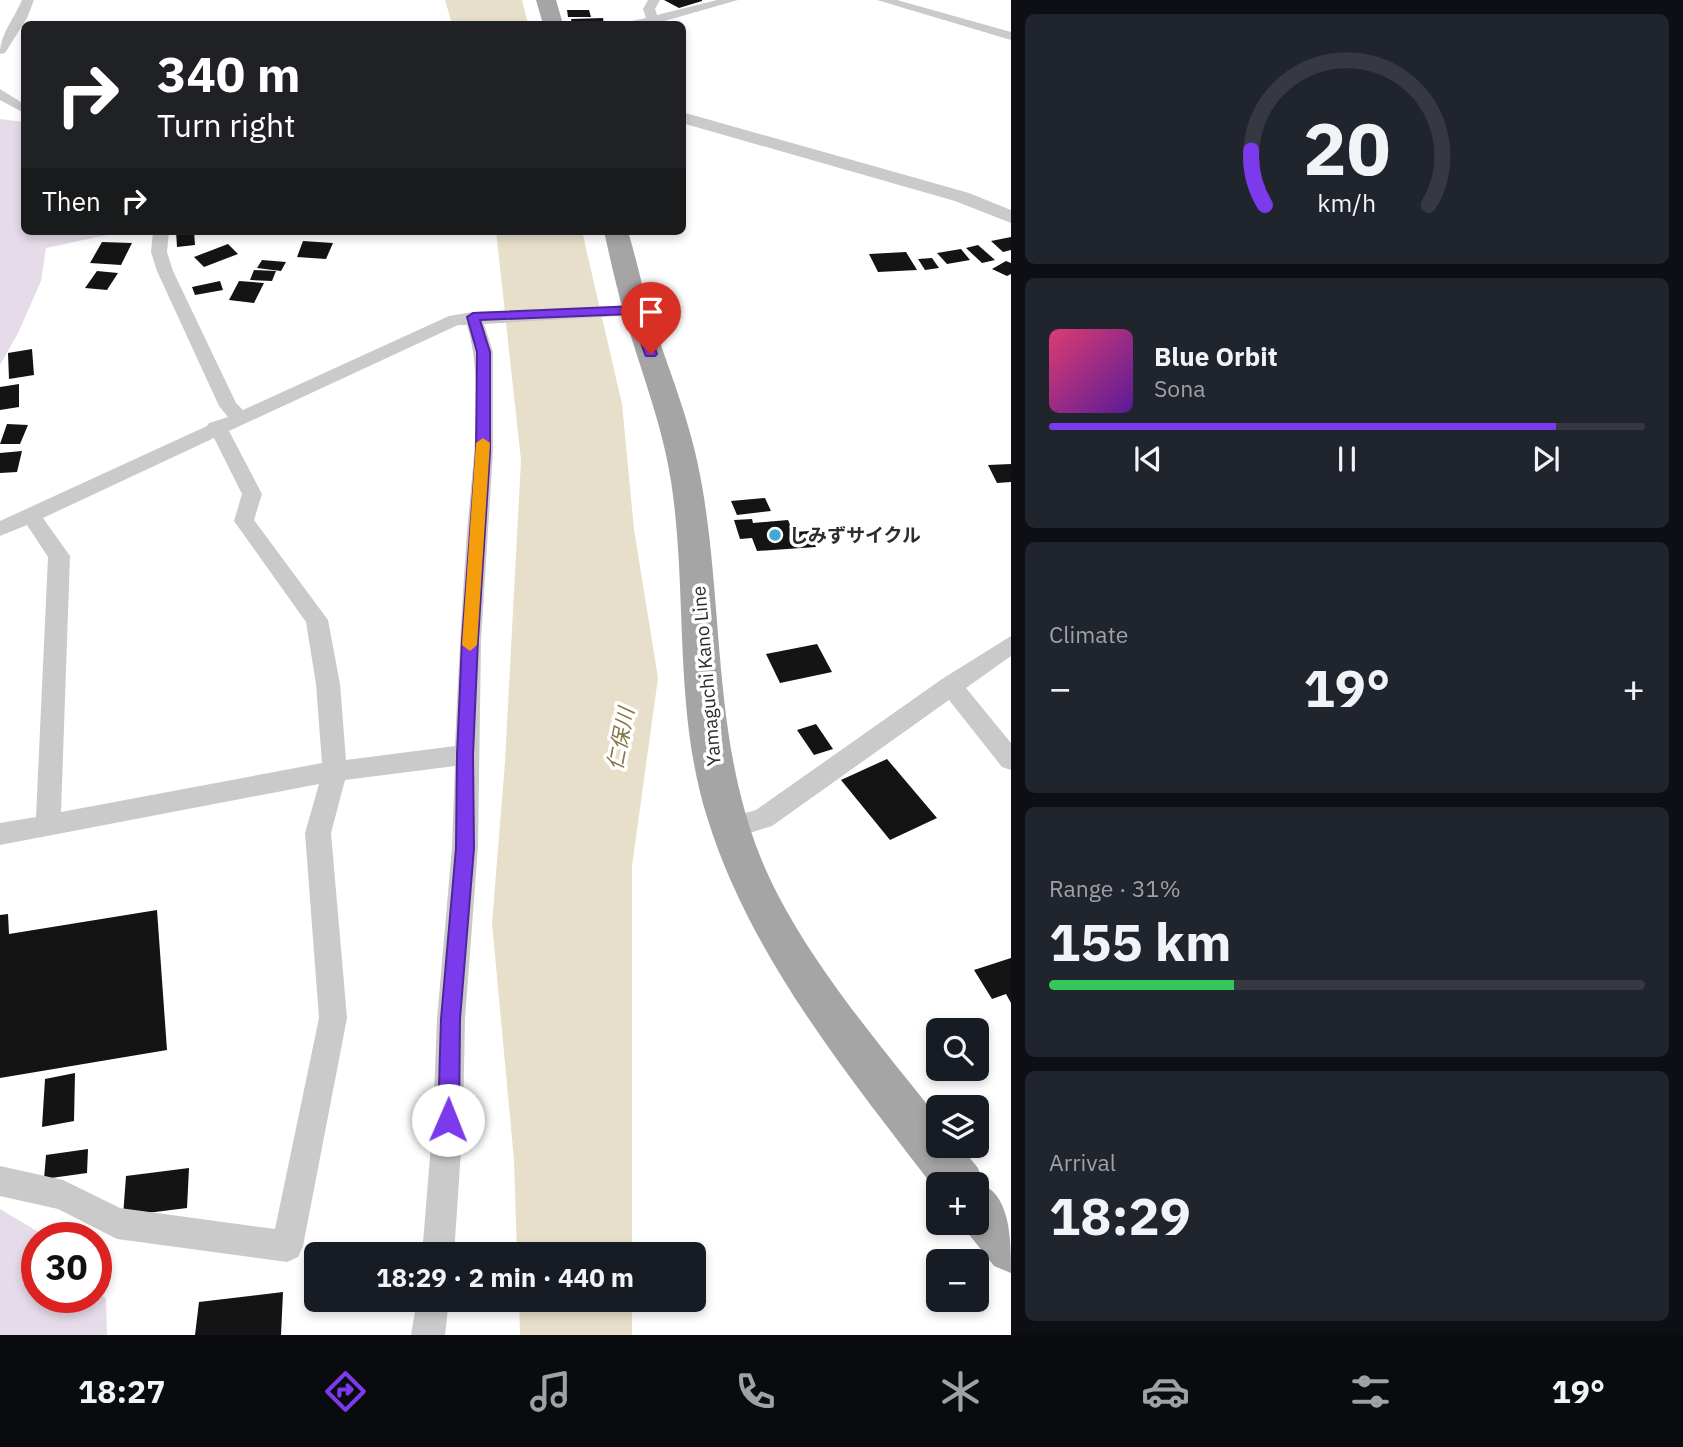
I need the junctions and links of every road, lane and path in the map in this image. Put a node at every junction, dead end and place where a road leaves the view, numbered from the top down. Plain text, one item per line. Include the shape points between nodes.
1 (28, 0) edge
2 (546, 0) edge
3 (653, 0) edge
4 (732, 0) edge
5 (883, 0) edge
6 (552, 21) edge
7 (653, 21) joint
8 (1011, 37) edge
9 (0, 51) edge
10 (0, 93) edge
11 (21, 107) edge
12 (686, 118) edge
13 (1011, 217) edge
14 (161, 235) edge
15 (617, 235) edge
16 (626, 310) junction
17 (477, 317) junction
18 (239, 417) junction
19 (216, 427) junction
20 (30, 516) junction
21 (0, 529) edge
22 (1011, 644) edge
23 (950, 685) junction
24 (465, 755) junction
25 (1011, 760) edge
26 (335, 771) junction
27 (48, 826) junction
28 (730, 828) junction
29 (0, 834) edge
30 (951, 1172) edge
31 (0, 1181) edge
32 (989, 1222) edge
33 (439, 1242) edge
34 (1011, 1250) edge
35 (431, 1312) edge
36 (428, 1335) edge

1 - 9 street
2 - 6 main road
3 - 7 street via 649,9
4 - 7 street
5 - 8 street
10 - 11 street
12 - 13 street via 944,192
14 - 18 street via 159,252 165,271 228,406
15 - 16 main road, Yamaguchi Kano Line
16 - 17 street
16 - 28 main road, Yamaguchi Kano Line via 676,430 695,547 710,755
17 - 18 street via 433,328
17 - 24 street via 484,352 483,452
18 - 19 street
19 - 20 street
19 - 26 street via 252,494 244,521 317,620
20 - 21 street
20 - 27 street via 59,556
22 - 23 street
23 - 25 street
23 - 28 street via 763,819
24 - 26 street
24 - 33 street via 465,848
26 - 27 street
26 - 31 street via 318,833 333,1018 287,1246 117,1223 63,1195
27 - 29 street
28 - 30 main road, Yamaguchi Kano Line via 741,861 790,952
32 - 34 main road
35 - 36 street

